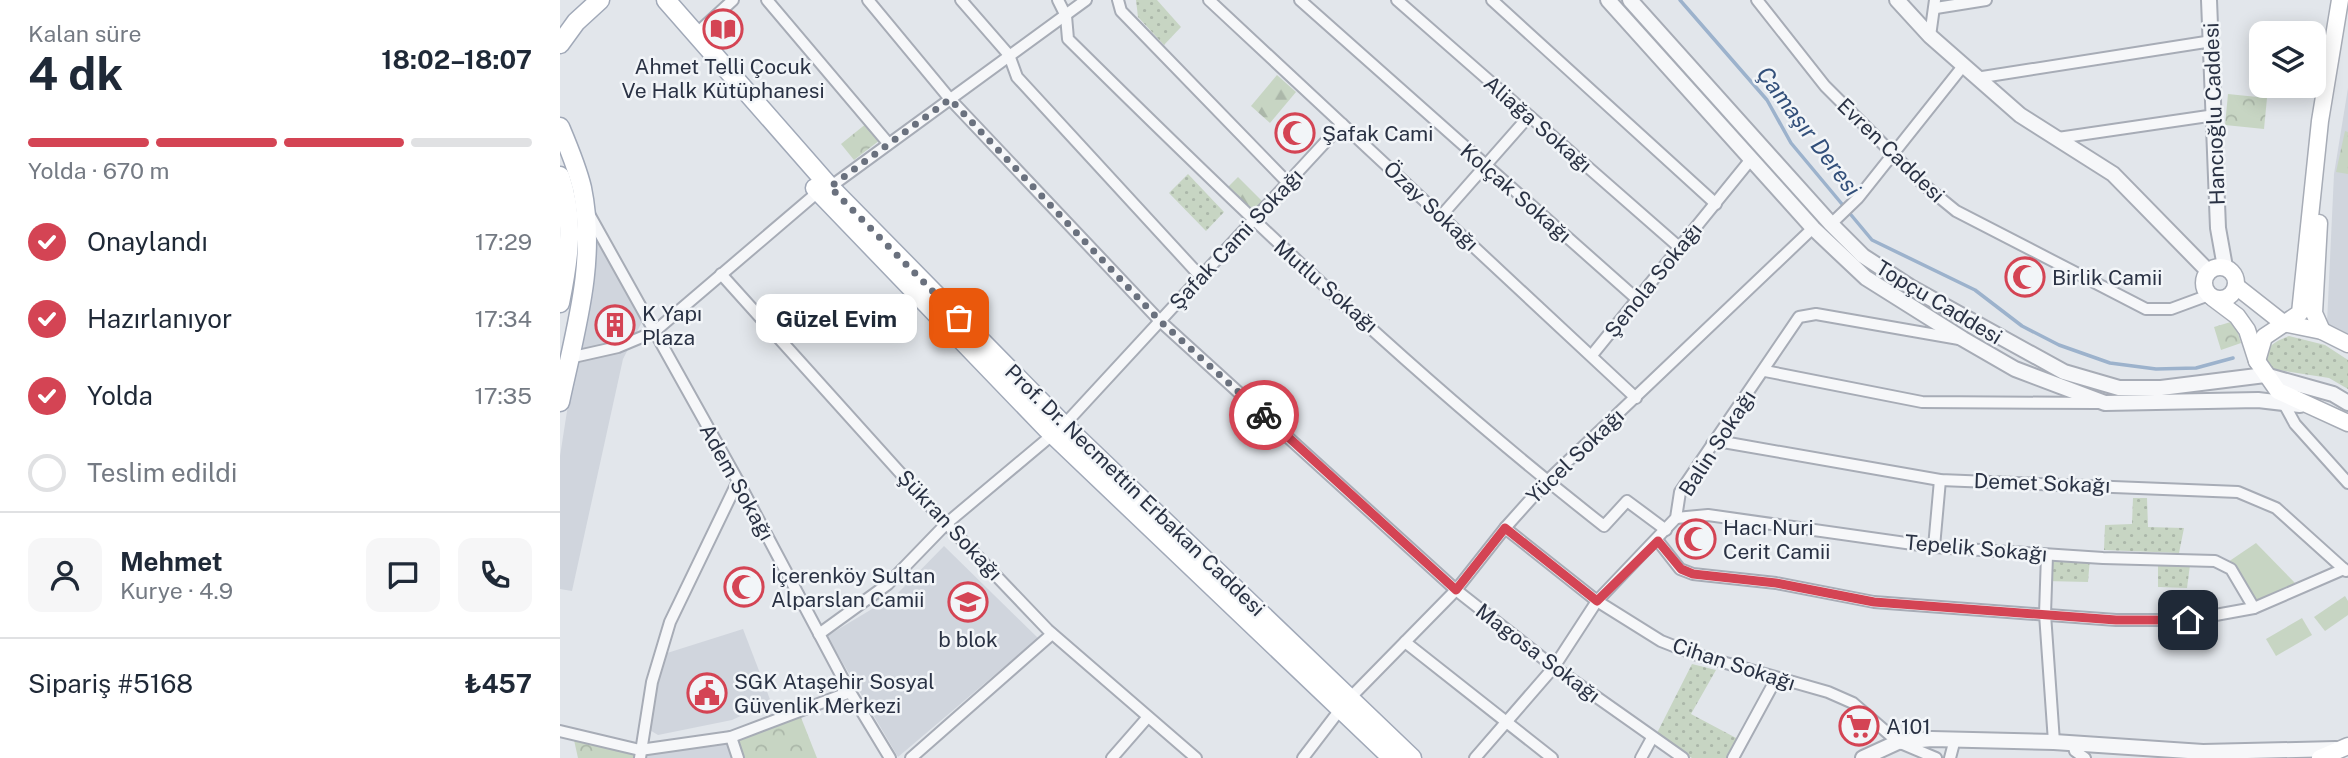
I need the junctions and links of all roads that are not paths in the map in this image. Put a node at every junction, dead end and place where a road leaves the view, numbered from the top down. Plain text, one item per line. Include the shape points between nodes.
1 (600, 0) edge
2 (653, 0) edge
3 (666, 0) edge
4 (733, 0) edge
5 (767, 0) edge
6 (868, 0) edge
7 (961, 0) edge
8 (1058, 0) edge
9 (1086, 0) edge
10 (1118, 0) edge
11 (1209, 0) edge
12 (1300, 0) edge
13 (1397, 0) edge
14 (1492, 0) edge
15 (1608, 0) edge
16 (1630, 0) edge
17 (1758, 0) edge
18 (1897, 0) edge
19 (1986, 0) edge
20 (2209, 0) edge
21 (2340, 0) edge
22 (2348, 3) edge
23 (1936, 4) edge
24 (1066, 16) junction
25 (2343, 29) edge
26 (696, 34) junction
27 (1930, 36) junction
28 (562, 38) edge
29 (2212, 41) junction
30 (1009, 55) junction
31 (1962, 66) junction
32 (1976, 78) junction
33 (950, 99) junction
34 (2215, 115) junction
35 (1529, 116) junction
36 (1342, 124) junction
37 (560, 127) edge
38 (2058, 138) junction
39 (888, 143) junction
40 (1892, 153) junction
41 (1752, 158) junction
42 (1483, 165) junction
43 (560, 176) edge
44 (1288, 183) junction
45 (824, 189) junction
46 (1716, 204) junction
47 (585, 206) junction
48 (1441, 216) junction
49 (1252, 221) junction
50 (1834, 222) junction
51 (1813, 228) junction
52 (1679, 247) junction
53 (721, 274) junction
54 (1201, 276) junction
55 (2212, 281) junction
56 (2236, 286) junction
57 (1638, 300) junction
58 (560, 303) edge
59 (1160, 321) junction
60 (2283, 323) junction
61 (2322, 331) junction
62 (654, 332) junction
63 (1963, 340) junction
64 (2348, 344) edge
65 (1592, 355) junction
66 (569, 358) junction
67 (2261, 368) junction
68 (1765, 370) junction
69 (1636, 398) junction
70 (560, 402) edge
71 (2283, 402) junction
72 (2105, 403) junction
73 (2348, 403) edge
74 (2310, 406) junction
75 (2348, 423) edge
76 (1059, 430) junction
77 (1712, 444) junction
78 (1940, 480) junction
79 (738, 481) junction
80 (1547, 481) junction
81 (2348, 483) edge
82 (1676, 518) junction
83 (946, 524) junction
84 (1505, 528) junction
85 (1666, 530) junction
86 (1658, 541) junction
87 (1934, 547) junction
88 (2047, 555) junction
89 (2346, 571) edge
90 (1456, 590) junction
91 (1597, 601) junction
92 (2254, 608) junction
93 (2045, 614) junction
94 (818, 634) junction
95 (1052, 635) junction
96 (1405, 642) junction
97 (1554, 667) junction
98 (1776, 679) junction
99 (850, 692) junction
100 (1346, 702) junction
101 (1147, 718) junction
102 (1506, 722) junction
103 (560, 731) edge
104 (731, 737) junction
105 (1652, 738) junction
106 (1955, 739) junction
107 (1898, 741) junction
108 (2054, 742) junction
109 (2073, 743) junction
110 (2342, 748) edge
111 (2243, 750) junction
112 (640, 754) edge
113 (2295, 754) edge
114 (738, 758) edge
115 (890, 758) edge
116 (911, 758) edge
117 (1112, 758) edge
118 (1196, 758) edge
119 (1303, 758) edge
120 (1392, 758) edge
121 (1412, 758) edge
122 (1475, 758) edge
123 (1552, 758) edge
124 (1641, 758) edge
125 (1682, 758) edge
126 (1733, 758) edge
127 (1863, 758) edge
128 (1936, 758) edge
129 (1950, 758) edge
130 (2085, 758) edge
131 (2277, 758) edge
132 (2320, 758) edge

1 - 28 main road
2 - 45 main road, Prof. Dr. Necmettin Erbakan Caddesi
3 - 26 main road, Prof. Dr. Necmettin Erbakan Caddesi
4 - 26 street
5 - 39 street
6 - 33 street, Magosa Sokağı
7 - 30 street
8 - 24 street, Mutlu Sokağı
9 - 24 street
10 - 44 street via 1122,11
11 - 36 street, Özay Sokağı
12 - 42 street, Kolçak Sokağı
13 - 35 street, Aliağa Sokağı
14 - 46 street
15 - 41 street, Topçu Caddesi
16 - 50 street, Topçu Caddesi
17 - 40 street, Evren Caddesi via 1825,86
18 - 27 street
19 - 23 street
20 - 29 street, Hancıoğlu Caddesi
21 - 25 main road
22 - 25 main road
23 - 27 street
24 - 30 street
24 - 49 street, Mutlu Sokağı via 1068,38
25 - 60 main road via 2320,121 2300,313
25 - 61 main road via 2320,199 2314,313
26 - 45 main road, Prof. Dr. Necmettin Erbakan Caddesi
27 - 31 street
29 - 32 street
29 - 34 street, Hancıoğlu Caddesi
30 - 33 street
30 - 54 street via 1017,77
31 - 32 street
31 - 40 street
32 - 38 street via 2020,115
33 - 39 street
33 - 59 street, Magosa Sokağı
34 - 38 street
34 - 55 street, Hancıoğlu Caddesi via 2218,228
35 - 42 street
35 - 52 street, Aliağa Sokağı
36 - 44 street, Şafak Cami Sokağı
36 - 48 street, Özay Sokağı
37 - 47 main road
38 - 55 street via 2113,174
39 - 45 street
40 - 50 street
40 - 55 street, Evren Caddesi via 1956,211 2146,309 2171,309
41 - 46 street, Şenola Sokağı
41 - 51 street, Topçu Caddesi
42 - 48 street
42 - 57 street, Kolçak Sokağı
43 - 58 main road via 570,228
44 - 49 street, Şafak Cami Sokağı
45 - 53 street
45 - 76 main road, Prof. Dr. Necmettin Erbakan Caddesi
46 - 52 street, Şenola Sokağı
47 - 62 street, Adem Sokağı
47 - 66 main road via 588,261
48 - 65 street, Özay Sokağı
49 - 54 street, Şafak Cami Sokağı
49 - 80 street, Mutlu Sokağı
50 - 67 street, Topçu Caddesi via 1863,256 1912,288 2064,372 2119,388 2161,388
51 - 63 street, Topçu Caddesi via 1866,278
51 - 69 street, Yücel Sokağı
52 - 57 street, Şenola Sokağı
53 - 62 street
53 - 83 street, Şükran Sokağı
54 - 59 street, Şafak Cami Sokağı
55 - 56 main road via 2234,276
55 - 56 main road via 2227,298
55 - 67 main road via 2242,323
56 - 60 main road
57 - 65 street, Şenola Sokağı
59 - 76 street, Şafak Cami Sokağı
59 - 90 street, Magosa Sokağı
60 - 61 main road
60 - 67 main road via 2264,337
61 - 64 main road
62 - 66 street via 618,347
62 - 79 street, Adem Sokağı
63 - 68 street, Balin Sokağı via 1805,314
63 - 72 street, Topçu Caddesi via 2015,369
65 - 69 street, Şenola Sokağı
66 - 70 main road
67 - 73 street, Topçu Caddesi
67 - 74 main road via 2278,391
68 - 72 street via 1922,402
68 - 77 street, Balin Sokağı
69 - 80 street, Yücel Sokağı
71 - 72 street, Topçu Caddesi
71 - 74 street, Topçu Caddesi
71 - 81 street via 2295,424
74 - 75 main road
76 - 83 street, Şafak Cami Sokağı
76 - 100 main road, Prof. Dr. Necmettin Erbakan Caddesi
77 - 78 street, Demet Sokağı via 1723,442
77 - 82 street, Balin Sokağı via 1680,492
78 - 87 street
78 - 89 street, Demet Sokağı via 2238,492 2276,508
79 - 94 street, Adem Sokağı
79 - 112 street via 670,622 652,682
80 - 84 street, Yücel Sokağı
80 - 85 street, Mutlu Sokağı via 1604,526 1627,501
82 - 85 street, Balin Sokağı
82 - 87 street, Tepelik Sokağı via 1708,515
83 - 94 street, Şafak Cami Sokağı via 888,584
83 - 95 street, Şükran Sokağı
84 - 90 street, Yücel Sokağı
84 - 91 street, Cihan Sokağı
85 - 86 street, Balin Sokağı
86 - 91 street, Balin Sokağı
86 - 93 street via 1681,569 1693,574 1776,583 1874,602
87 - 88 street, Tepelik Sokağı
88 - 92 street, Tepelik Sokağı via 2215,561 2231,569
88 - 93 street
89 - 92 street
90 - 96 street, Yücel Sokağı
90 - 97 street, Magosa Sokağı
91 - 97 street, Balin Sokağı
91 - 98 street, Cihan Sokağı via 1661,640
92 - 93 street via 2188,620
93 - 108 street
94 - 99 street, Adem Sokağı
95 - 101 street, Şükran Sokağı
95 - 116 street
96 - 100 street, Yücel Sokağı
96 - 102 street
97 - 102 street, Balin Sokağı
97 - 105 street, Magosa Sokağı
98 - 107 street, Cihan Sokağı via 1853,703
98 - 126 street
99 - 104 street
99 - 115 street, Adem Sokağı
100 - 119 street, Yücel Sokağı
100 - 120 main road, Prof. Dr. Necmettin Erbakan Caddesi
100 - 121 main road, Prof. Dr. Necmettin Erbakan Caddesi
101 - 117 street
101 - 118 street, Şükran Sokağı
102 - 122 street, Balin Sokağı
102 - 123 street
103 - 112 street
104 - 112 street
104 - 114 street
105 - 124 street
105 - 125 street, Magosa Sokağı
106 - 107 street
106 - 108 street
106 - 129 street
107 - 127 street
107 - 128 street, Cihan Sokağı
108 - 109 street
109 - 111 street
109 - 130 street
110 - 113 street
110 - 132 main road
111 - 113 street
111 - 131 street

